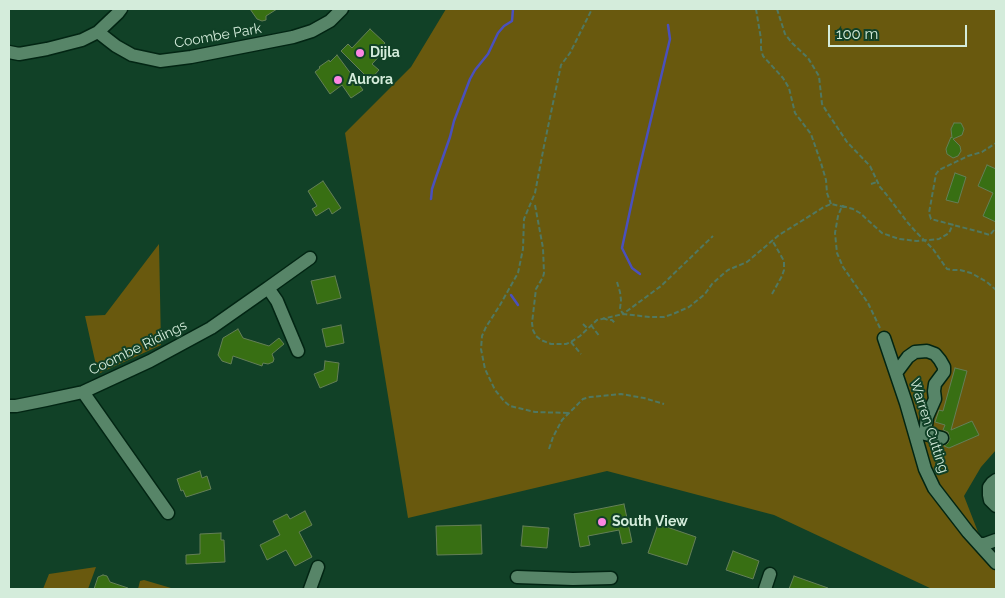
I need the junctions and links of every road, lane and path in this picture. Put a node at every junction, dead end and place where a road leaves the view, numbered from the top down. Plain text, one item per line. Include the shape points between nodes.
1 (121, 9) edge
2 (342, 9) edge
3 (592, 9) edge
4 (756, 9) edge
5 (777, 9) edge
6 (98, 32) junction
7 (9, 52) edge
8 (996, 143) edge
9 (877, 182) junction
10 (872, 184) dead end
11 (831, 204) junction
12 (535, 205) dead end
13 (844, 207) junction
14 (953, 224) junction
15 (994, 230) dead end
16 (713, 236) dead end
17 (772, 240) junction
18 (925, 241) junction
19 (310, 258) dead end
20 (617, 282) dead end
21 (268, 288) junction
22 (996, 290) edge
23 (772, 294) dead end
24 (623, 314) junction
25 (603, 318) junction
26 (582, 324) dead end
27 (616, 324) dead end
28 (591, 325) junction
29 (587, 328) junction
30 (600, 337) dead end
31 (884, 338) joint
32 (571, 342) junction
33 (298, 351) dead end
34 (581, 354) dead end
35 (896, 373) junction
36 (83, 392) junction
37 (664, 404) dead end
38 (9, 406) edge
39 (568, 413) junction
40 (942, 438) dead end
41 (549, 449) dead end
42 (996, 480) edge
43 (996, 506) edge
44 (168, 513) dead end
45 (996, 540) edge
46 (980, 544) junction
47 (996, 563) edge
48 (318, 567) dead end
49 (770, 574) dead end
50 (517, 577) dead end
51 (611, 578) dead end
52 (573, 584) edge
53 (310, 589) edge
54 (765, 589) edge

1 - 6 street
2 - 6 street, Coombe Park via 330,21 294,37 168,60 132,55
3 - 39 path via 562,65 535,192 524,219 518,273 486,327 481,349 484,369 495,390 510,406 534,412
4 - 11 path via 763,56 783,78 795,113 811,134 822,163
5 - 9 path via 785,34 808,58 819,76 822,104 847,142 870,166
6 - 7 street via 82,40 47,49 19,54
8 - 14 path via 936,174 929,213 931,219
9 - 10 path
9 - 18 path
11 - 13 path
11 - 17 path
12 - 32 path via 544,272 536,289 533,330 546,342
13 - 18 path via 860,213 882,233
13 - 31 path via 838,216 835,233 837,253 842,267 868,303
14 - 15 path via 990,235
14 - 18 path via 949,233 939,239
16 - 24 path via 661,286
17 - 23 path via 784,261 782,276
17 - 24 path via 747,262 728,270 689,307 664,317
18 - 22 path via 947,269 971,273
19 - 21 street, Coombe Ridings
20 - 24 path
21 - 33 street via 277,301
21 - 36 street, Coombe Ridings via 211,328
24 - 25 path
25 - 27 path
25 - 28 path
26 - 29 path
28 - 29 path
28 - 30 path
29 - 32 path
31 - 35 street, Warren Cutting
32 - 34 path
35 - 40 street via 908,356 915,352 928,351 940,360 944,372 935,384 935,400 927,417 925,434
35 - 46 street, Warren Cutting via 925,469 934,488
36 - 38 street, Coombe Ridings
36 - 44 street
37 - 39 path via 621,394 584,399
39 - 41 path via 558,426
42 - 43 street via 989,487 990,500
45 - 46 street
46 - 47 street, Warren Cutting
48 - 53 street
49 - 54 street
50 - 52 street
51 - 52 street

